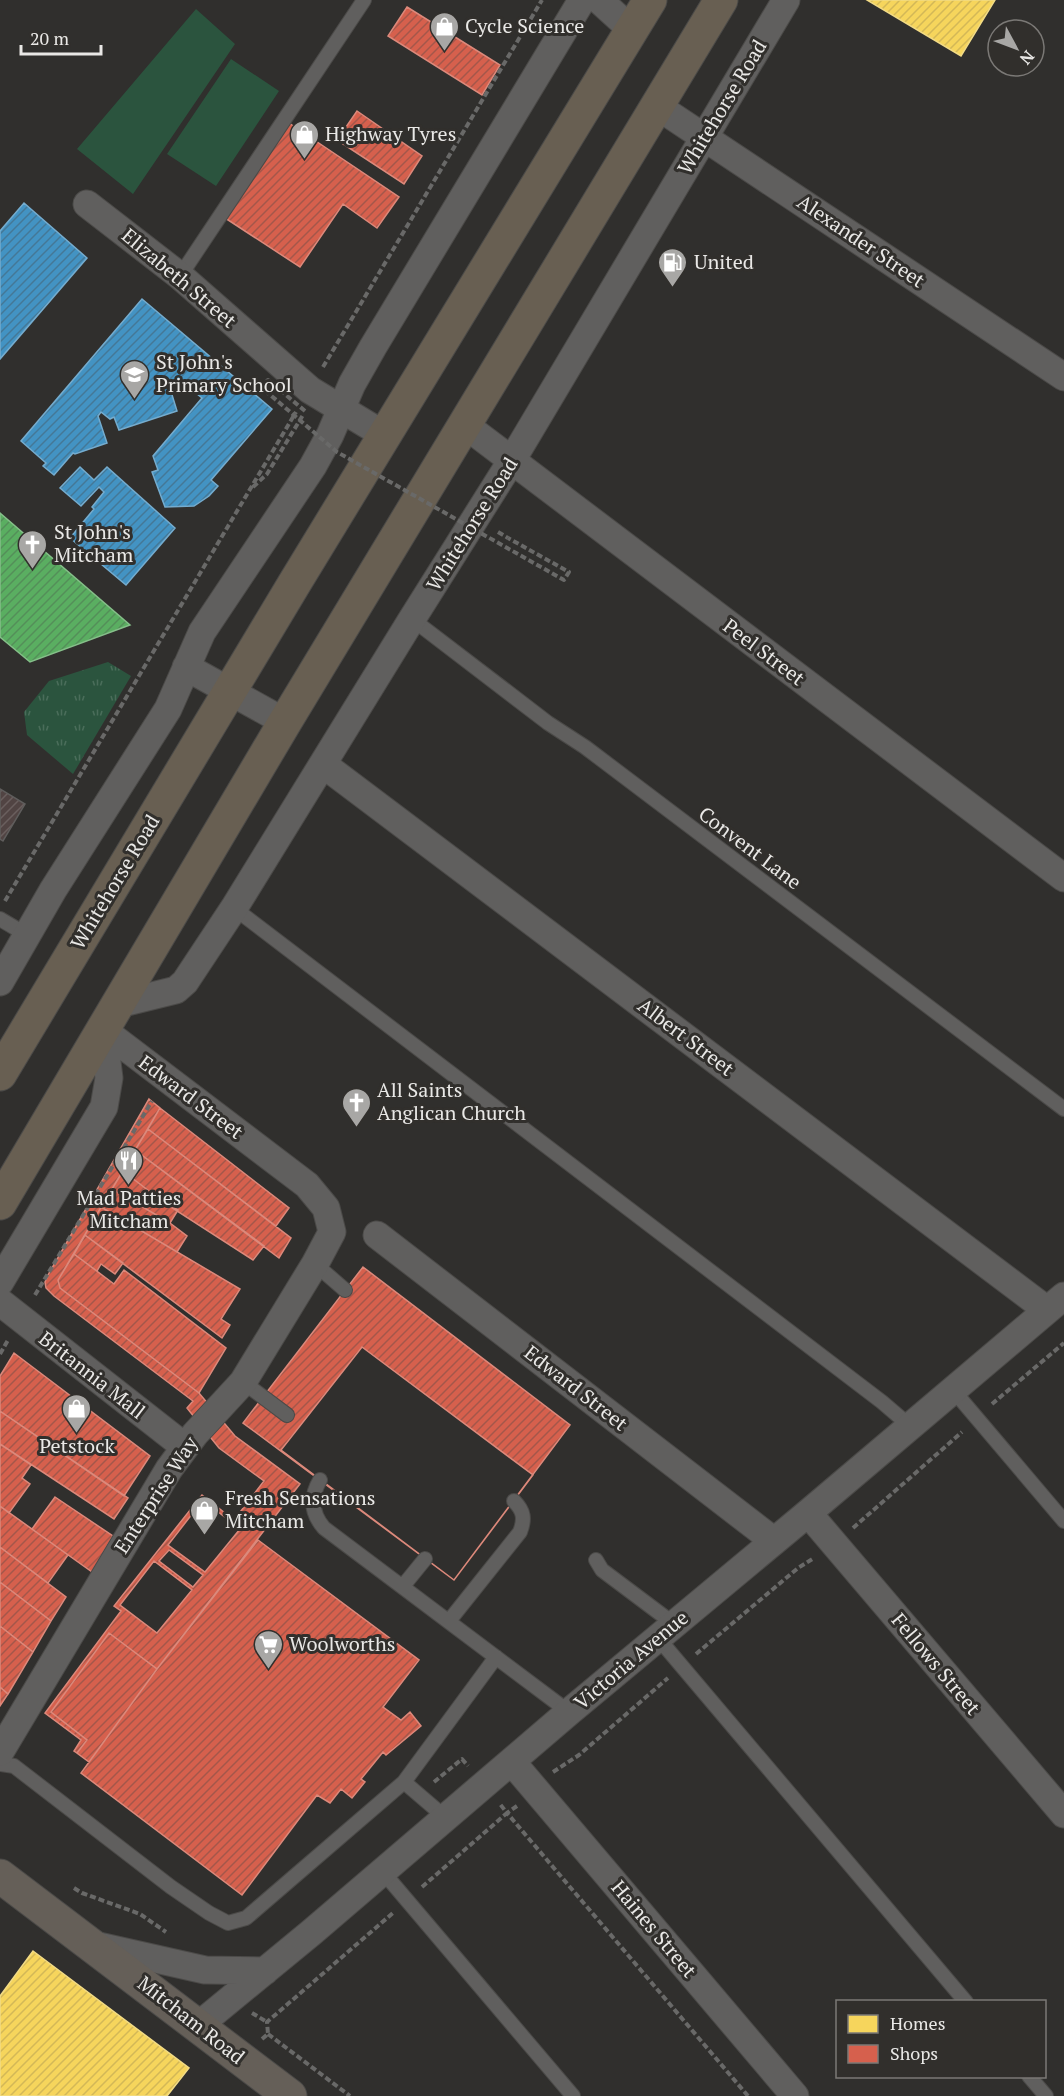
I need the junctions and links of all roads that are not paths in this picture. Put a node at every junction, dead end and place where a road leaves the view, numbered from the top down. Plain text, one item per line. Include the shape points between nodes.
1 (364, 0) edge
2 (582, 0) edge
3 (599, 0) edge
4 (650, 0) edge
5 (721, 0) edge
6 (786, 0) edge
7 (632, 30) junction
8 (657, 106) junction
9 (704, 137) junction
10 (87, 204) dead end
11 (180, 276) junction
12 (1064, 377) edge
13 (341, 409) junction
14 (465, 425) junction
15 (386, 436) junction
16 (512, 460) junction
17 (412, 619) junction
18 (186, 667) junction
19 (230, 690) junction
20 (285, 722) junction
21 (324, 765) junction
22 (1064, 878) edge
23 (234, 908) junction
24 (0, 919) edge
25 (27, 935) junction
26 (0, 982) edge
27 (111, 1017) junction
28 (0, 1074) edge
29 (1064, 1108) edge
30 (307, 1185) joint
31 (0, 1203) edge
32 (376, 1235) dead end
33 (315, 1264) junction
34 (0, 1282) edge
35 (345, 1290) dead end
36 (1055, 1303) edge
37 (10, 1310) edge
38 (243, 1382) junction
39 (953, 1390) junction
40 (287, 1415) dead end
41 (910, 1426) junction
42 (185, 1447) junction
43 (320, 1480) dead end
44 (514, 1502) dead end
45 (808, 1513) junction
46 (1064, 1521) edge
47 (774, 1541) junction
48 (425, 1559) dead end
49 (596, 1560) dead end
50 (403, 1587) junction
51 (449, 1621) junction
52 (666, 1631) junction
53 (496, 1657) junction
54 (569, 1712) junction
55 (0, 1752) edge
56 (512, 1762) junction
57 (0, 1764) edge
58 (404, 1782) junction
59 (1064, 1814) edge
60 (446, 1818) junction
61 (383, 1872) junction
62 (0, 1876) edge
63 (93, 1945) junction
64 (265, 1971) junction
65 (965, 2000) edge
66 (199, 2025) junction
67 (1031, 2078) edge
68 (290, 2096) edge
69 (573, 2096) edge
70 (795, 2096) edge
71 (1046, 2096) edge

1 - 11 lane
2 - 13 street via 373,347
3 - 7 street
4 - 7 highway, Whitehorse Road
5 - 8 highway
6 - 9 street, Whitehorse Road
7 - 15 highway, Whitehorse Road
8 - 9 street, Alexander Street
8 - 14 highway
9 - 12 street, Alexander Street
9 - 16 street, Whitehorse Road
10 - 11 street, Elizabeth Street
11 - 13 street, Elizabeth Street via 310,390
13 - 15 street, Elizabeth Street
13 - 18 street via 313,466 202,632
14 - 16 street, Peel Street
14 - 20 highway
15 - 19 highway, Whitehorse Road
16 - 17 street, Whitehorse Road
16 - 22 street, Peel Street
17 - 21 street, Whitehorse Road
17 - 29 lane, Convent Lane
18 - 19 street
18 - 25 street via 168,709
19 - 20 street
19 - 28 highway, Whitehorse Road
20 - 27 highway
21 - 23 street, Whitehorse Road
21 - 36 street, Albert Street
23 - 27 street, Whitehorse Road via 176,990
23 - 41 lane
24 - 25 lane
25 - 26 street
27 - 30 street, Edward Street
27 - 31 highway
27 - 34 street via 104,1107
30 - 33 street, Enterprise Way via 326,1208 332,1232
32 - 47 street, Edward Street
33 - 35 lane
33 - 38 street, Enterprise Way
36 - 39 street, Victoria Avenue
37 - 42 street, Britannia Mall
38 - 40 lane
38 - 42 street, Enterprise Way
39 - 41 street, Victoria Avenue
39 - 46 lane
41 - 45 street, Victoria Avenue
42 - 55 street, Enterprise Way
43 - 50 lane via 314,1490 316,1518
44 - 51 lane via 523,1515 520,1532
45 - 47 street, Victoria Avenue
45 - 59 street, Fellows Street
47 - 52 street, Victoria Avenue
48 - 50 lane
49 - 52 lane
50 - 51 lane
51 - 53 lane
52 - 54 street, Victoria Avenue
52 - 65 lane via 681,1666
53 - 54 lane
53 - 58 lane
54 - 56 street, Victoria Avenue
56 - 60 street, Victoria Avenue
56 - 70 street, Haines Street
57 - 58 lane via 14,1766 171,1887 228,1923 246,1918
58 - 60 lane
60 - 61 street, Victoria Avenue
61 - 64 street, Victoria Avenue
61 - 69 lane
62 - 63 main road, Mitcham Road
63 - 64 street, Mitcham Road via 205,1970
63 - 66 main road, Mitcham Road
64 - 66 street, Victoria Avenue
66 - 68 main road, Mitcham Road
67 - 71 lane

